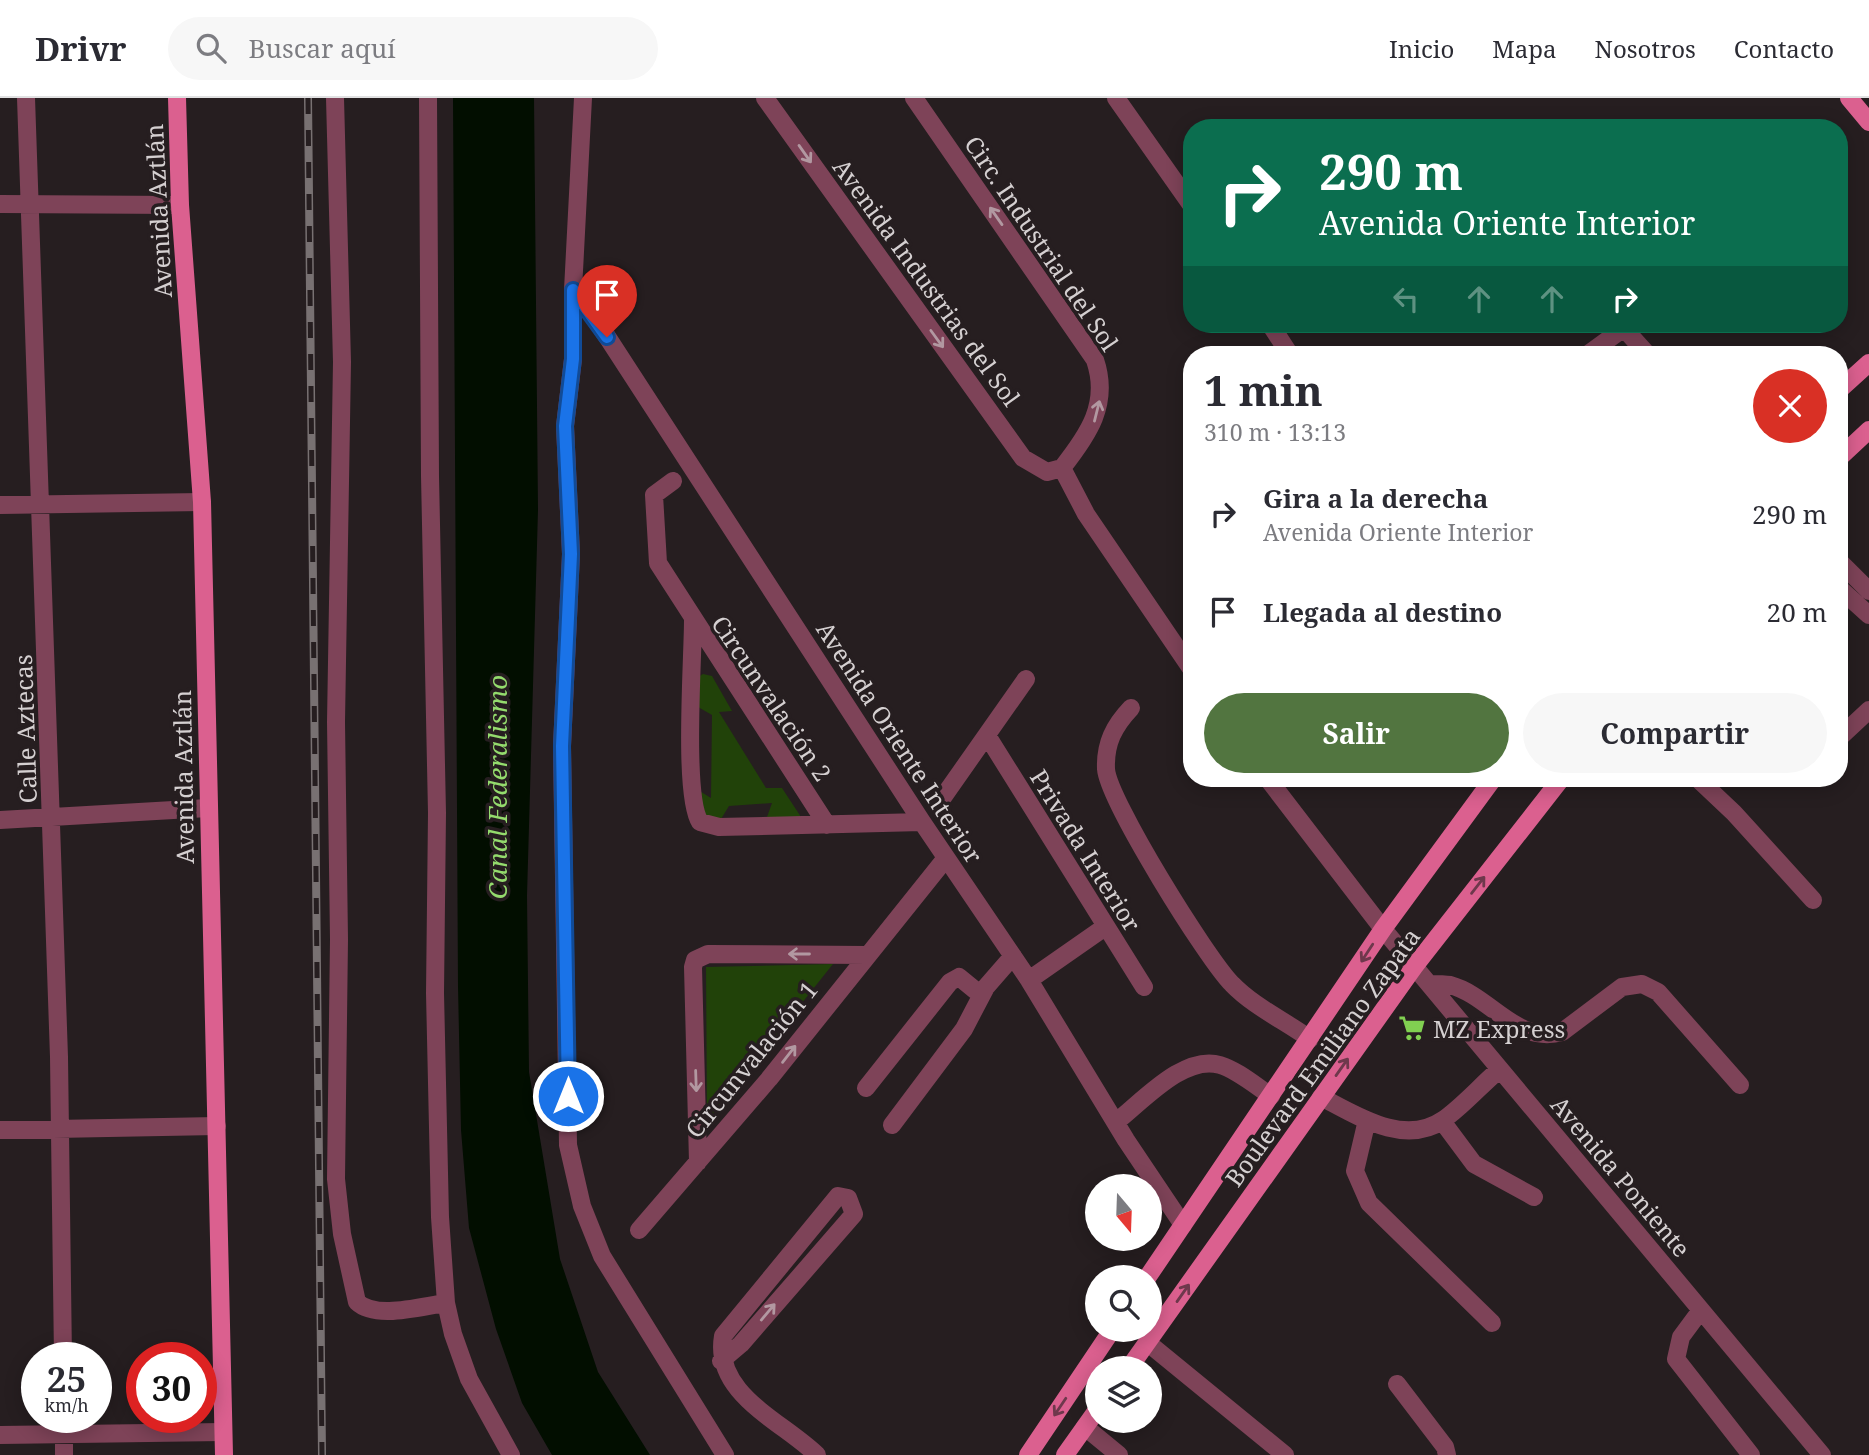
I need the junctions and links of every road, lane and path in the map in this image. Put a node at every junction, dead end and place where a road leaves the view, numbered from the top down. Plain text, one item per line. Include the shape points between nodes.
1 (26, 98) edge
2 (177, 98) edge
3 (335, 98) edge
4 (428, 98) edge
5 (583, 98) edge
6 (765, 98) edge
7 (914, 98) edge
8 (1116, 98) edge
9 (1849, 98) edge
10 (1869, 122) edge
11 (1183, 193) edge
12 (0, 204) edge
13 (32, 204) junction
14 (180, 205) junction
15 (573, 290) junction
16 (1614, 333) edge
17 (1598, 346) edge
18 (1869, 363) edge
19 (1848, 382) edge
20 (1869, 430) edge
21 (1848, 450) edge
22 (1062, 468) junction
23 (673, 481) dead end
24 (202, 502) junction
25 (42, 504) junction
26 (0, 505) edge
27 (1848, 571) edge
28 (1869, 591) edge
29 (1848, 596) edge
30 (1869, 615) edge
31 (693, 620) junction
32 (1183, 657) edge
33 (1026, 679) dead end
34 (1131, 708) dead end
35 (1869, 710) edge
36 (1848, 730) edge
37 (988, 737) junction
38 (1274, 787) edge
39 (1487, 787) edge
40 (1555, 787) edge
41 (1706, 787) edge
42 (941, 800) dead end
43 (208, 808) junction
44 (52, 817) junction
45 (0, 820) edge
46 (922, 822) junction
47 (827, 825) junction
48 (946, 858) junction
49 (1813, 900) dead end
50 (1105, 927) junction
51 (1382, 929) junction
52 (867, 955) junction
53 (1013, 956) junction
54 (1414, 967) junction
55 (1029, 980) junction
56 (1429, 984) junction
57 (1144, 988) dead end
58 (981, 995) junction
59 (1310, 1039) junction
60 (1500, 1069) junction
61 (1740, 1085) dead end
62 (866, 1088) dead end
63 (1271, 1096) junction
64 (1321, 1097) junction
65 (1367, 1121) junction
66 (1442, 1121) junction
67 (1116, 1122) junction
68 (892, 1125) dead end
69 (217, 1126) junction
70 (60, 1129) junction
71 (0, 1130) edge
72 (698, 1162) junction
73 (1534, 1197) dead end
74 (1183, 1225) junction
75 (639, 1230) dead end
76 (1156, 1265) edge
77 (778, 1268) junction
78 (795, 1280) junction
79 (446, 1303) junction
80 (1701, 1310) junction
81 (1492, 1322) dead end
82 (63, 1342) edge
83 (1104, 1342) edge
84 (1148, 1343) junction
85 (1138, 1356) edge
86 (721, 1361) junction
87 (1397, 1384) dead end
88 (1085, 1427) edge
89 (112, 1428) edge
90 (21, 1432) edge
91 (223, 1432) junction
92 (64, 1433) edge
93 (1092, 1433) edge
94 (0, 1435) edge
95 (64, 1455) edge
96 (224, 1455) edge
97 (510, 1455) edge
98 (725, 1455) edge
99 (817, 1455) edge
100 (1028, 1455) edge
101 (1065, 1455) edge
102 (1119, 1455) edge
103 (1285, 1455) edge
104 (1447, 1455) edge
105 (1751, 1455) edge
106 (1822, 1455) edge

1 - 13 street, Calle Aztecas
2 - 14 main road, Avenida Aztlán
3 - 79 street via 342,362 336,674 336,1179 357,1302 377,1311
4 - 79 street via 436,1124
5 - 15 street
6 -> 22 street, Avenida Industrias del Sol via 1023,458 1047,472
22 -> 7 street, Circ. Industrial del Sol via 1096,418 1101,387 1095,360
8 - 11 street
9 - 10 main road
12 - 13 street
13 - 14 street
13 - 25 street, Calle Aztecas
14 - 24 main road, Avenida Aztlán
15 - 46 street, Avenida Oriente Interior
15 - 98 street via 573,359 565,426 571,554 562,746 568,1145 582,1206 602,1256
16 - 17 street
18 - 19 main road
20 - 21 main road
22 - 32 street via 1086,514
23 - 31 street via 654,495 655,554
24 - 25 street
24 - 43 main road, Avenida Aztlán
25 - 26 street
25 - 44 street, Calle Aztecas
27 - 28 street
29 - 30 street
31 - 47 street, Circunvalación 2
31 - 47 street, Circunvalación 2 via 691,784 699,822 719,827
33 - 37 street
34 - 59 street via 1115,726 1106,753 1106,772 1123,816 1231,984
35 - 36 street
37 - 42 street
37 - 50 street, Privada Interior
38 - 51 street
39 - 51 main road, Boulevard Emiliano Zapata
54 -> 40 main road, Boulevard Emiliano Zapata
41 - 49 street
43 - 44 street
43 - 69 main road, Avenida Aztlán
44 - 45 street
44 - 70 street, Calle Aztecas
46 - 47 street, Circunvalación 2
46 - 48 street, Avenida Oriente Interior
48 - 52 street, Circunvalación 1
48 - 53 street, Avenida Oriente Interior
50 - 55 street
50 - 57 street, Privada Interior
51 - 54 street, Avenida Poniente
51 -> 59 main road, Boulevard Emiliano Zapata
72 -> 52 street, Circunvalación 1
52 -> 72 street, Circunvalación 1 via 708,954 695,960
53 - 55 street, Avenida Oriente Interior
53 - 58 street
54 - 56 street, Avenida Poniente
64 -> 54 main road, Boulevard Emiliano Zapata
55 - 67 street, Avenida Oriente Interior
56 - 60 street, Avenida Poniente
56 - 61 street via 1450,985 1479,999 1505,1020 1550,1035 1562,1032 1622,987 1642,984 1658,992
58 - 62 street via 959,977 950,982
58 - 68 street via 964,1029
59 - 63 main road, Boulevard Emiliano Zapata
60 - 66 street
60 - 80 street, Avenida Poniente
63 - 67 street via 1221,1065 1198,1063
63 - 74 main road, Boulevard Emiliano Zapata
64 - 65 street
84 -> 64 main road, Boulevard Emiliano Zapata
65 - 66 street via 1401,1129
65 - 81 street via 1355,1171 1369,1203
66 - 73 street via 1474,1164
67 - 74 street, Avenida Oriente Interior
69 - 70 street
69 - 91 main road, Avenida Aztlán
70 - 71 street
70 - 82 street, Calle Aztecas
72 - 75 street
74 - 76 main road, Boulevard Emiliano Zapata
77 - 78 street
77 - 78 street via 838,1196 848,1198 854,1214
77 - 86 street via 723,1336
86 -> 78 street
79 - 97 street via 469,1379
80 - 105 street via 1681,1337 1676,1359
80 - 106 street, Avenida Poniente
83 -> 100 main road
84 - 85 main road, Boulevard Emiliano Zapata
84 - 103 street
86 - 99 street via 742,1394
87 - 104 street
88 - 101 main road
89 - 91 street
90 - 94 street
91 - 96 main road, Avenida Aztlán
92 - 95 street
93 - 102 street

